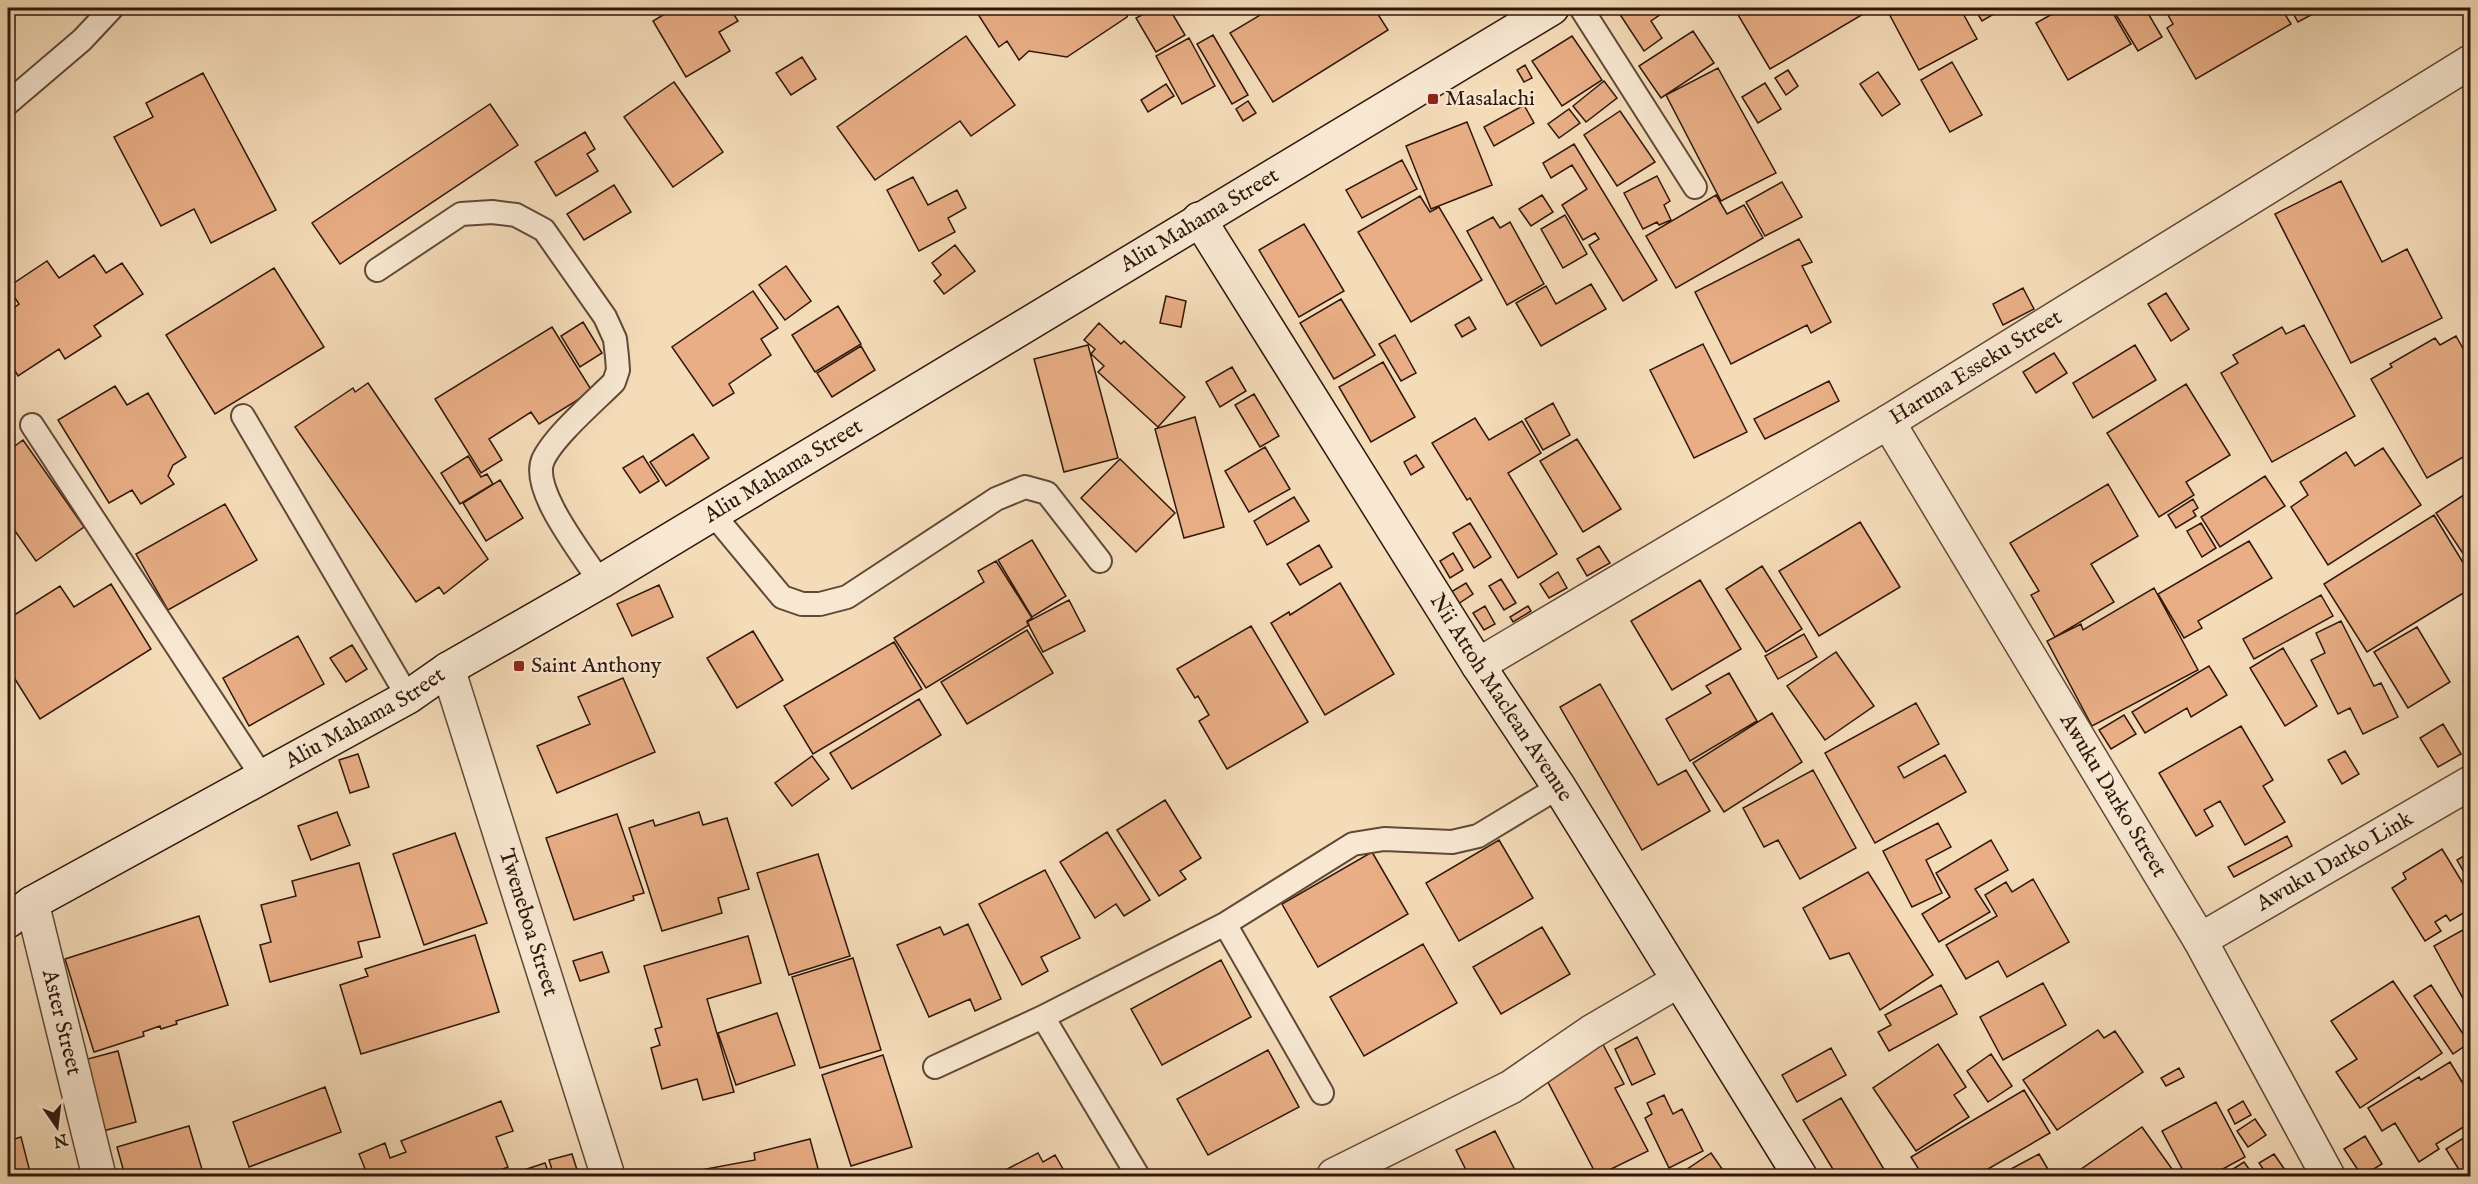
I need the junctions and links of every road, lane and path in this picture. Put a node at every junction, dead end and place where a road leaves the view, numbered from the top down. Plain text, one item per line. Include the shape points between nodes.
1 (112, 8) edge
2 (1552, 8) edge
3 (1581, 8) edge
4 (2470, 62) edge
5 (8, 103) edge
6 (1695, 187) dead end
7 (1199, 219) junction
8 (377, 270) dead end
9 (243, 416) dead end
10 (1888, 422) junction
11 (32, 425) dead end
12 (713, 514) junction
13 (1100, 561) dead end
14 (600, 582) junction
15 (1478, 666) junction
16 (448, 669) junction
17 (408, 697) junction
18 (263, 778) junction
19 (2470, 783) edge
20 (1559, 787) junction
21 (15, 914) edge
22 (1225, 924) junction
23 (2200, 940) junction
24 (1678, 981) junction
25 (1043, 1017) junction
26 (935, 1067) dead end
27 (1322, 1093) dead end
28 (1334, 1175) dead end
29 (99, 1176) edge
30 (609, 1176) edge
31 (1138, 1176) edge
32 (1800, 1176) edge
33 (2328, 1176) edge

1 - 5 lane via 82,40
2 - 7 street, Aliu Mahama Street
3 - 6 lane
4 - 10 street, Haruna Esseku Street
7 - 12 street, Aliu Mahama Street
7 - 15 street, Nii Attoh Maclean Avenue
8 - 14 lane via 461,214 516,214 544,230 605,317 615,339 618,370 614,382 560,437 543,461 540,480
9 - 17 lane
10 - 15 street, Haruna Esseku Street
10 - 23 street, Awuku Darko Street
11 - 18 lane
12 - 13 lane via 782,597 802,604 847,597 996,498 1025,487 1047,493
12 - 14 street, Aliu Mahama Street
14 - 16 street, Aliu Mahama Street
15 - 20 street, Nii Attoh Maclean Avenue
16 - 17 street, Aliu Mahama Street
16 - 30 street, Tweneboa Street
17 - 18 street, Aliu Mahama Street
18 - 21 street, Aliu Mahama Street
19 - 23 street, Awuku Darko Link
20 - 22 lane via 1478,836 1452,842 1384,840 1353,844
20 - 24 street, Nii Attoh Maclean Avenue
21 - 29 street, Aster Street
22 - 25 lane
22 - 27 lane
23 - 33 street, Awuku Darko Street
24 - 28 street via 1591,1032 1511,1086
24 - 32 street, Nii Attoh Maclean Avenue
25 - 26 lane
25 - 31 lane

